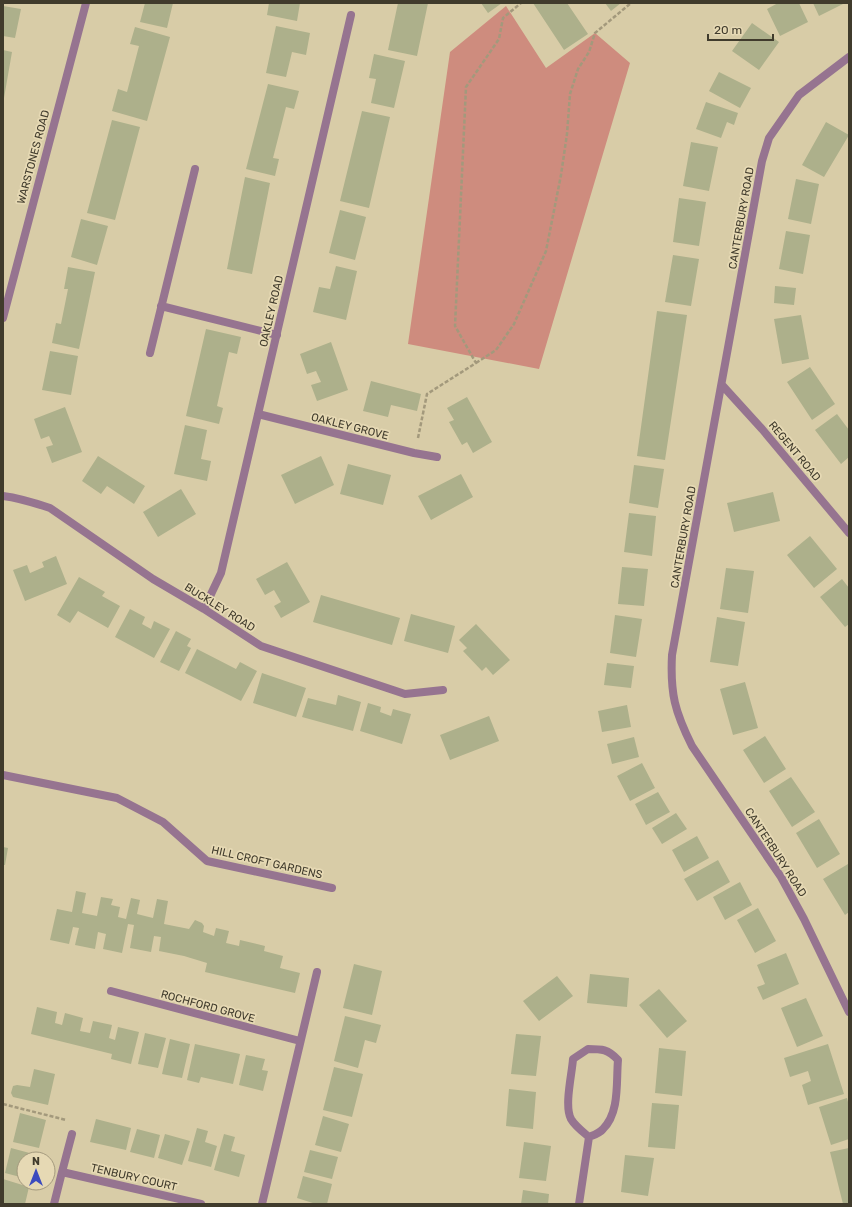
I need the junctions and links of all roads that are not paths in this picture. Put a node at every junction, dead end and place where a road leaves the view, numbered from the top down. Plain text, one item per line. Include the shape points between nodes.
1 (86, 3) edge
2 (351, 15) dead end
3 (849, 57) edge
4 (195, 169) dead end
5 (161, 306) junction
6 (3, 318) edge
7 (277, 335) junction
8 (150, 352) dead end
9 (722, 385) junction
10 (258, 414) junction
11 (437, 457) dead end
12 (3, 496) edge
13 (849, 534) edge
14 (204, 609) junction
15 (443, 690) dead end
16 (3, 775) edge
17 (332, 888) dead end
18 (317, 972) dead end
19 (111, 991) dead end
20 (849, 1012) edge
21 (300, 1041) junction
22 (72, 1134) road end
23 (589, 1136) junction
24 (62, 1172) junction
25 (54, 1204) edge
26 (201, 1204) edge
27 (262, 1204) edge
28 (579, 1204) edge

1 - 6 street, WARSTONES ROAD
2 - 7 street, OAKLEY ROAD
3 - 9 street, CANTERBURY ROAD via 799,95 769,138 762,161
4 - 5 street
5 - 7 street
5 - 8 street
7 - 10 street, OAKLEY ROAD
9 - 13 street, REGENT ROAD
9 - 20 street, CANTERBURY ROAD via 672,655 673,698 681,724 692,746 781,877
10 - 11 street, OAKLEY GROVE
10 - 14 street, OAKLEY ROAD via 221,573
12 - 14 street, BUCKLEY ROAD via 50,508 153,579
14 - 15 street, BUCKLEY ROAD via 261,646 405,694
16 - 17 street, HILL CROFT GARDENS via 117,798 163,822 207,861
18 - 21 street
19 - 21 street, ROCHFORD GROVE
21 - 27 street
22 - 24 street
23 - 23 street via 602,1131 615,1109 618,1060 602,1049 588,1049 573,1059 569,1112 580,1129
23 - 28 street
24 - 25 street
24 - 26 street, TENBURY COURT

